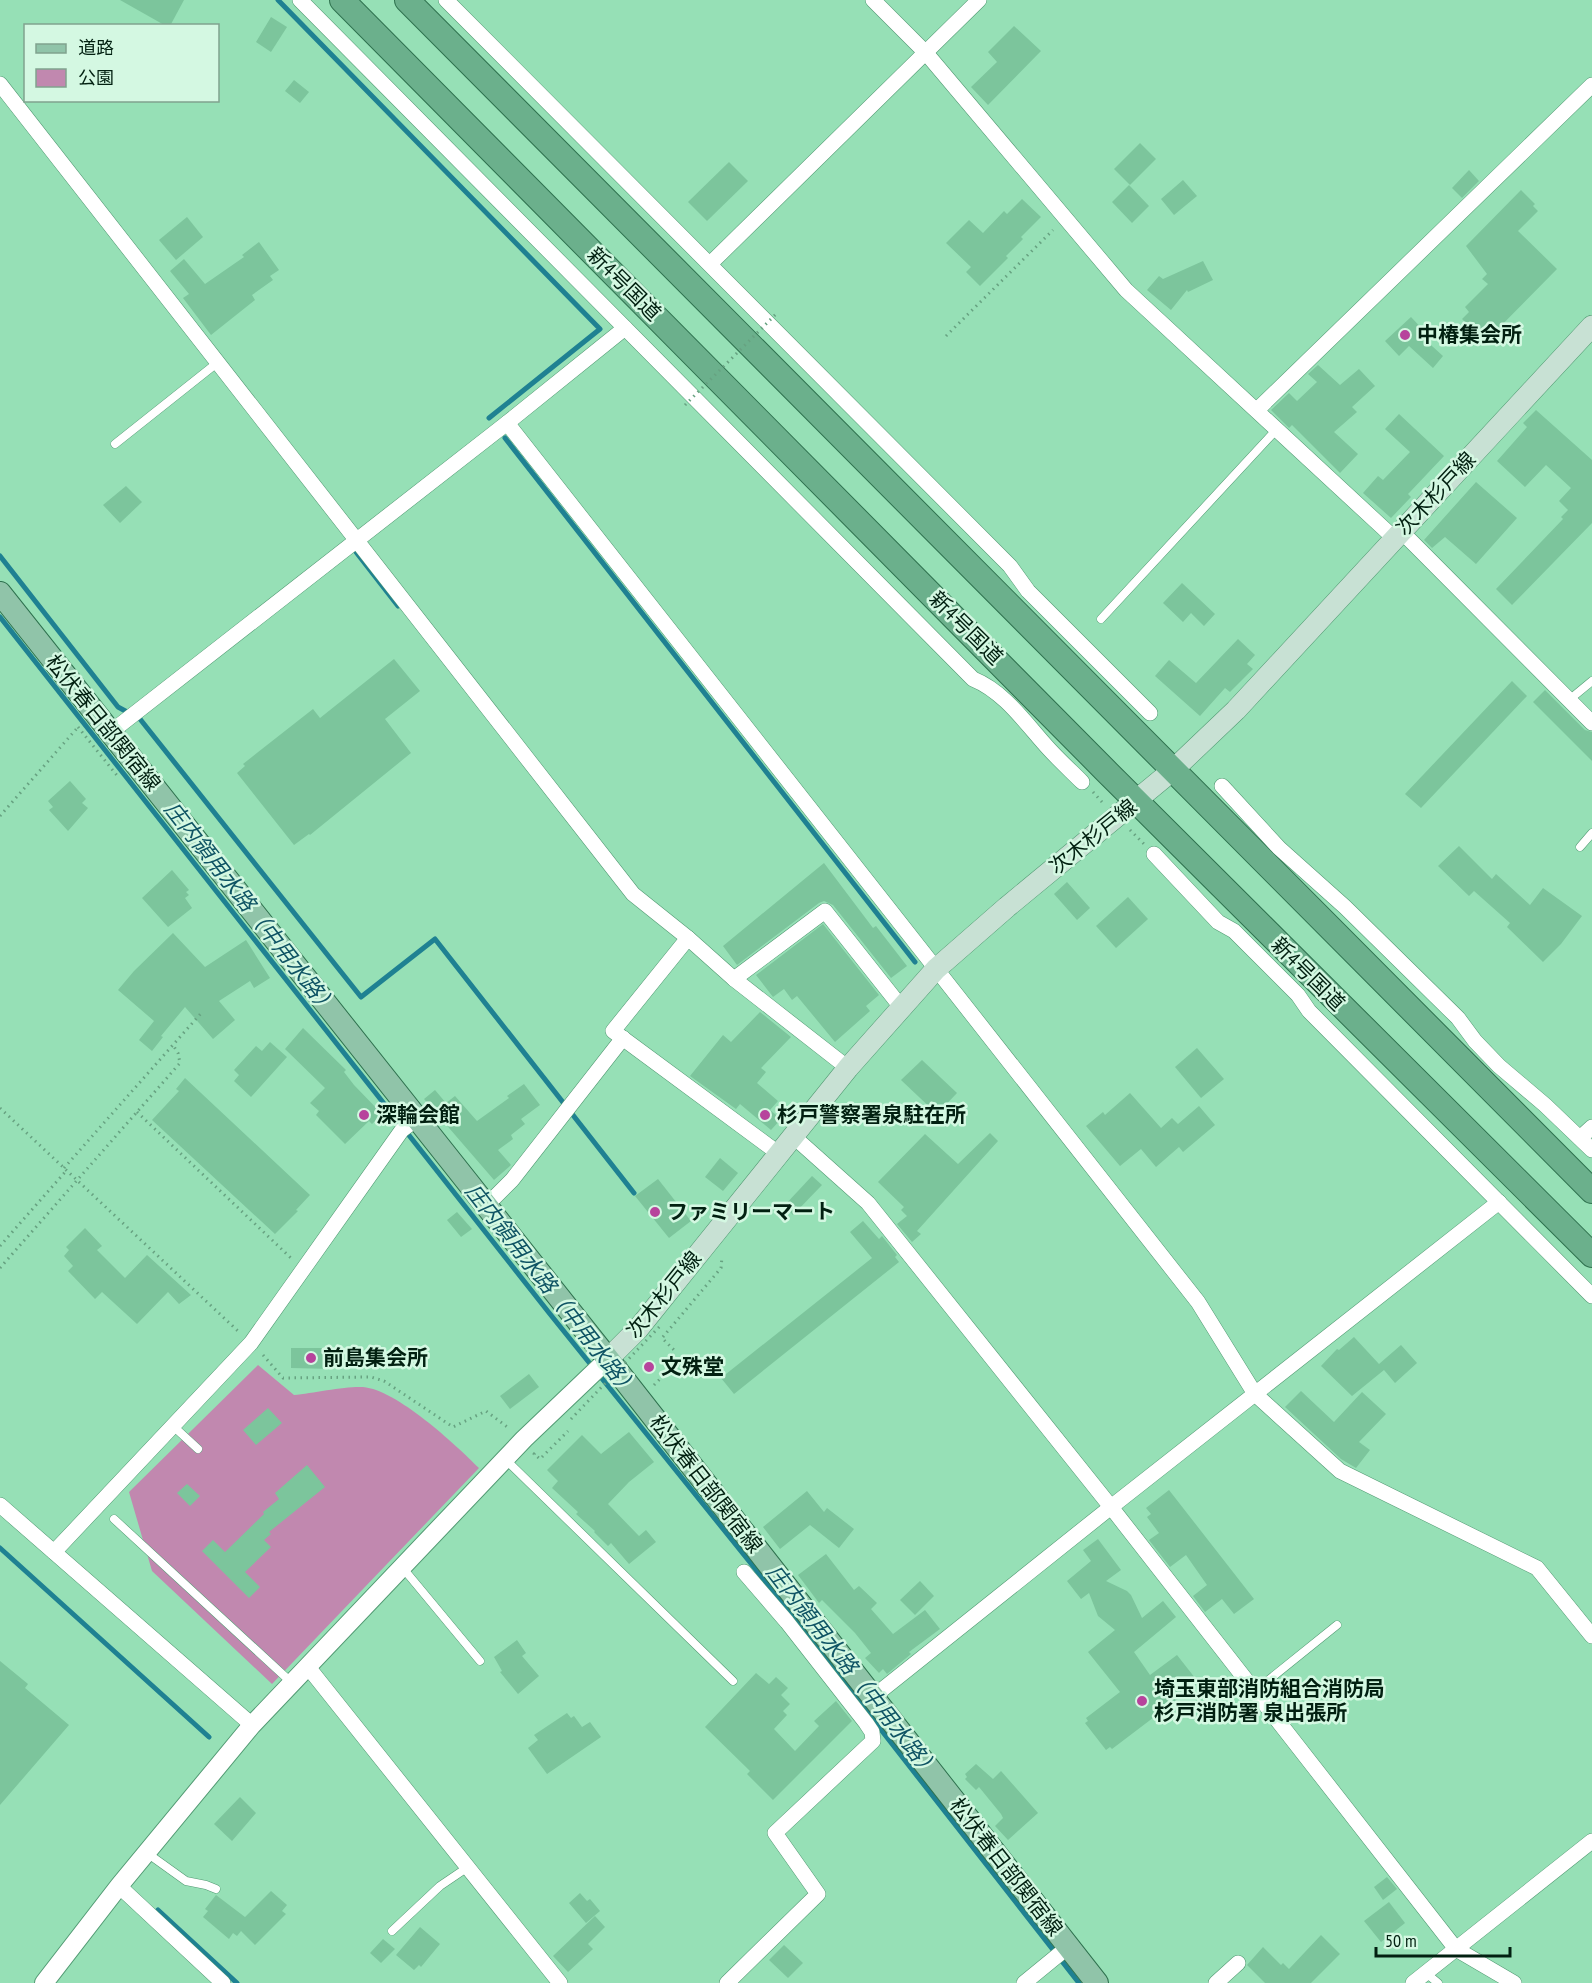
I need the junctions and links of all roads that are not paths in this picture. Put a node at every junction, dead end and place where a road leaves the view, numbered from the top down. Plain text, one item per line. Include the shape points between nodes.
1 (300, 0) edge
2 (342, 0) edge
3 (407, 0) edge
4 (446, 0) edge
5 (873, 0) edge
6 (979, 0) edge
7 (926, 53) junction
8 (0, 84) edge
9 (1592, 85) edge
10 (688, 243) junction
11 (669, 262) junction
12 (710, 264) junction
13 (1592, 326) edge
14 (625, 328) junction
15 (217, 363) junction
16 (1257, 410) junction
17 (507, 423) junction
18 (1277, 429) junction
19 (115, 444) dead end
20 (1397, 535) junction
21 (356, 541) junction
22 (0, 593) edge
23 (1101, 618) dead end
24 (1039, 619) junction
25 (1592, 681) edge
26 (1569, 700) junction
27 (1027, 707) junction
28 (1150, 713) dead end
29 (1592, 723) edge
30 (111, 732) junction
31 (1173, 770) junction
32 (1082, 782) dead end
33 (1222, 786) dead end
34 (1137, 802) junction
35 (1592, 833) edge
36 (1580, 847) dead end
37 (1154, 854) dead end
38 (688, 938) junction
39 (936, 969) junction
40 (734, 979) junction
41 (901, 1007) junction
42 (622, 1038) junction
43 (848, 1068) junction
44 (1493, 1076) junction
45 (417, 1119) junction
46 (1592, 1126) edge
47 (793, 1136) junction
48 (1580, 1138) junction
49 (1592, 1150) edge
50 (778, 1153) junction
51 (1592, 1191) edge
52 (1499, 1202) junction
53 (486, 1206) junction
54 (1590, 1254) edge
55 (1571, 1274) junction
56 (1592, 1296) edge
57 (608, 1359) junction
58 (1255, 1394) junction
59 (172, 1425) junction
60 (198, 1449) dead end
61 (506, 1459) junction
62 (0, 1505) edge
63 (1111, 1508) junction
64 (114, 1519) dead end
65 (54, 1552) junction
66 (402, 1568) junction
67 (744, 1572) dead end
68 (1337, 1625) dead end
69 (1592, 1636) edge
70 (480, 1661) dead end
71 (308, 1667) junction
72 (733, 1681) dead end
73 (847, 1681) junction
74 (292, 1683) junction
75 (1255, 1691) junction
76 (873, 1697) junction
77 (252, 1725) junction
78 (1592, 1841) edge
79 (146, 1852) junction
80 (468, 1867) junction
81 (119, 1886) junction
82 (216, 1889) dead end
83 (392, 1931) dead end
84 (1068, 1947) junction
85 (1456, 1949) junction
86 (1238, 1964) dead end
87 (1426, 1973) junction
88 (44, 1983) edge
89 (223, 1983) edge
90 (560, 1983) edge
91 (727, 1983) edge
92 (1023, 1983) edge
93 (1097, 1983) edge
94 (1216, 1983) edge
95 (1413, 1983) edge
96 (1438, 1983) edge
97 (1514, 1983) edge

1 - 14 street
2 - 27 highway, 新4号国道
3 - 11 highway
4 - 10 street
5 - 7 street
6 - 7 street
7 - 12 street
7 - 16 street via 1126,290
8 - 15 street
9 - 16 street
10 - 11 street
10 - 12 street
11 - 24 highway
12 - 24 street via 1010,566 1028,591
13 - 20 main road, 次木杉戸線
14 - 17 street
14 - 27 street via 973,679
15 - 19 lane
15 - 21 street
16 - 18 street
17 - 21 street
17 - 39 street
18 - 20 street
18 - 23 lane
20 - 26 street
20 - 31 main road, 次木杉戸線 via 1236,710
21 - 30 street
21 - 38 street via 633,894
22 - 30 main road, 松伏春日部関宿線
24 - 28 street
24 - 31 highway
25 - 26 lane
26 - 29 street
27 - 32 street via 1049,749
27 - 34 highway, 新4号国道
30 - 45 main road, 松伏春日部関宿線
31 - 34 main road, 次木杉戸線
31 - 44 highway
33 - 44 street via 1279,848 1458,1018
34 - 39 main road, 次木杉戸線
34 - 54 highway, 新4号国道
35 - 36 lane
37 - 52 street
38 - 40 street
38 - 42 street via 613,1031
39 - 41 main road, 次木杉戸線
39 - 58 street via 1198,1302
40 - 41 street via 825,911
40 - 43 street
41 - 43 main road, 次木杉戸線
42 - 50 street
42 - 53 street via 513,1180
43 - 47 main road, 次木杉戸線
44 - 48 street
44 - 51 highway
45 - 53 main road, 松伏春日部関宿線
45 - 59 street via 402,1130 251,1343
46 - 48 street
47 - 50 main road, 次木杉戸線
47 - 63 street via 868,1203
48 - 49 street
50 - 57 main road, 次木杉戸線 via 638,1329
52 - 55 street
52 - 58 street
53 - 57 main road, 松伏春日部関宿線
54 - 55 street
55 - 56 street
57 - 61 street
57 - 73 main road, 松伏春日部関宿線
58 - 63 street
58 - 69 street via 1340,1471 1537,1568
59 - 60 lane
59 - 65 street
61 - 66 street
61 - 72 lane
62 - 65 street
63 - 75 street
63 - 76 street
64 - 74 lane
65 - 77 street
66 - 70 lane
66 - 71 street
67 - 73 street
68 - 75 lane
71 - 74 street
71 - 80 street
73 - 76 main road, 松伏春日部関宿線
73 - 91 street via 873,1740 775,1833 818,1894
74 - 77 street
75 - 85 street
76 - 84 main road, 松伏春日部関宿線
77 - 79 street
78 - 85 street
79 - 81 street
79 - 82 lane via 186,1881
80 - 83 lane via 440,1886
80 - 90 street
81 - 88 street
81 - 89 street
84 - 92 street
84 - 93 main road, 松伏春日部関宿線
85 - 87 street
85 - 97 street
86 - 94 street
87 - 95 street
87 - 96 lane

